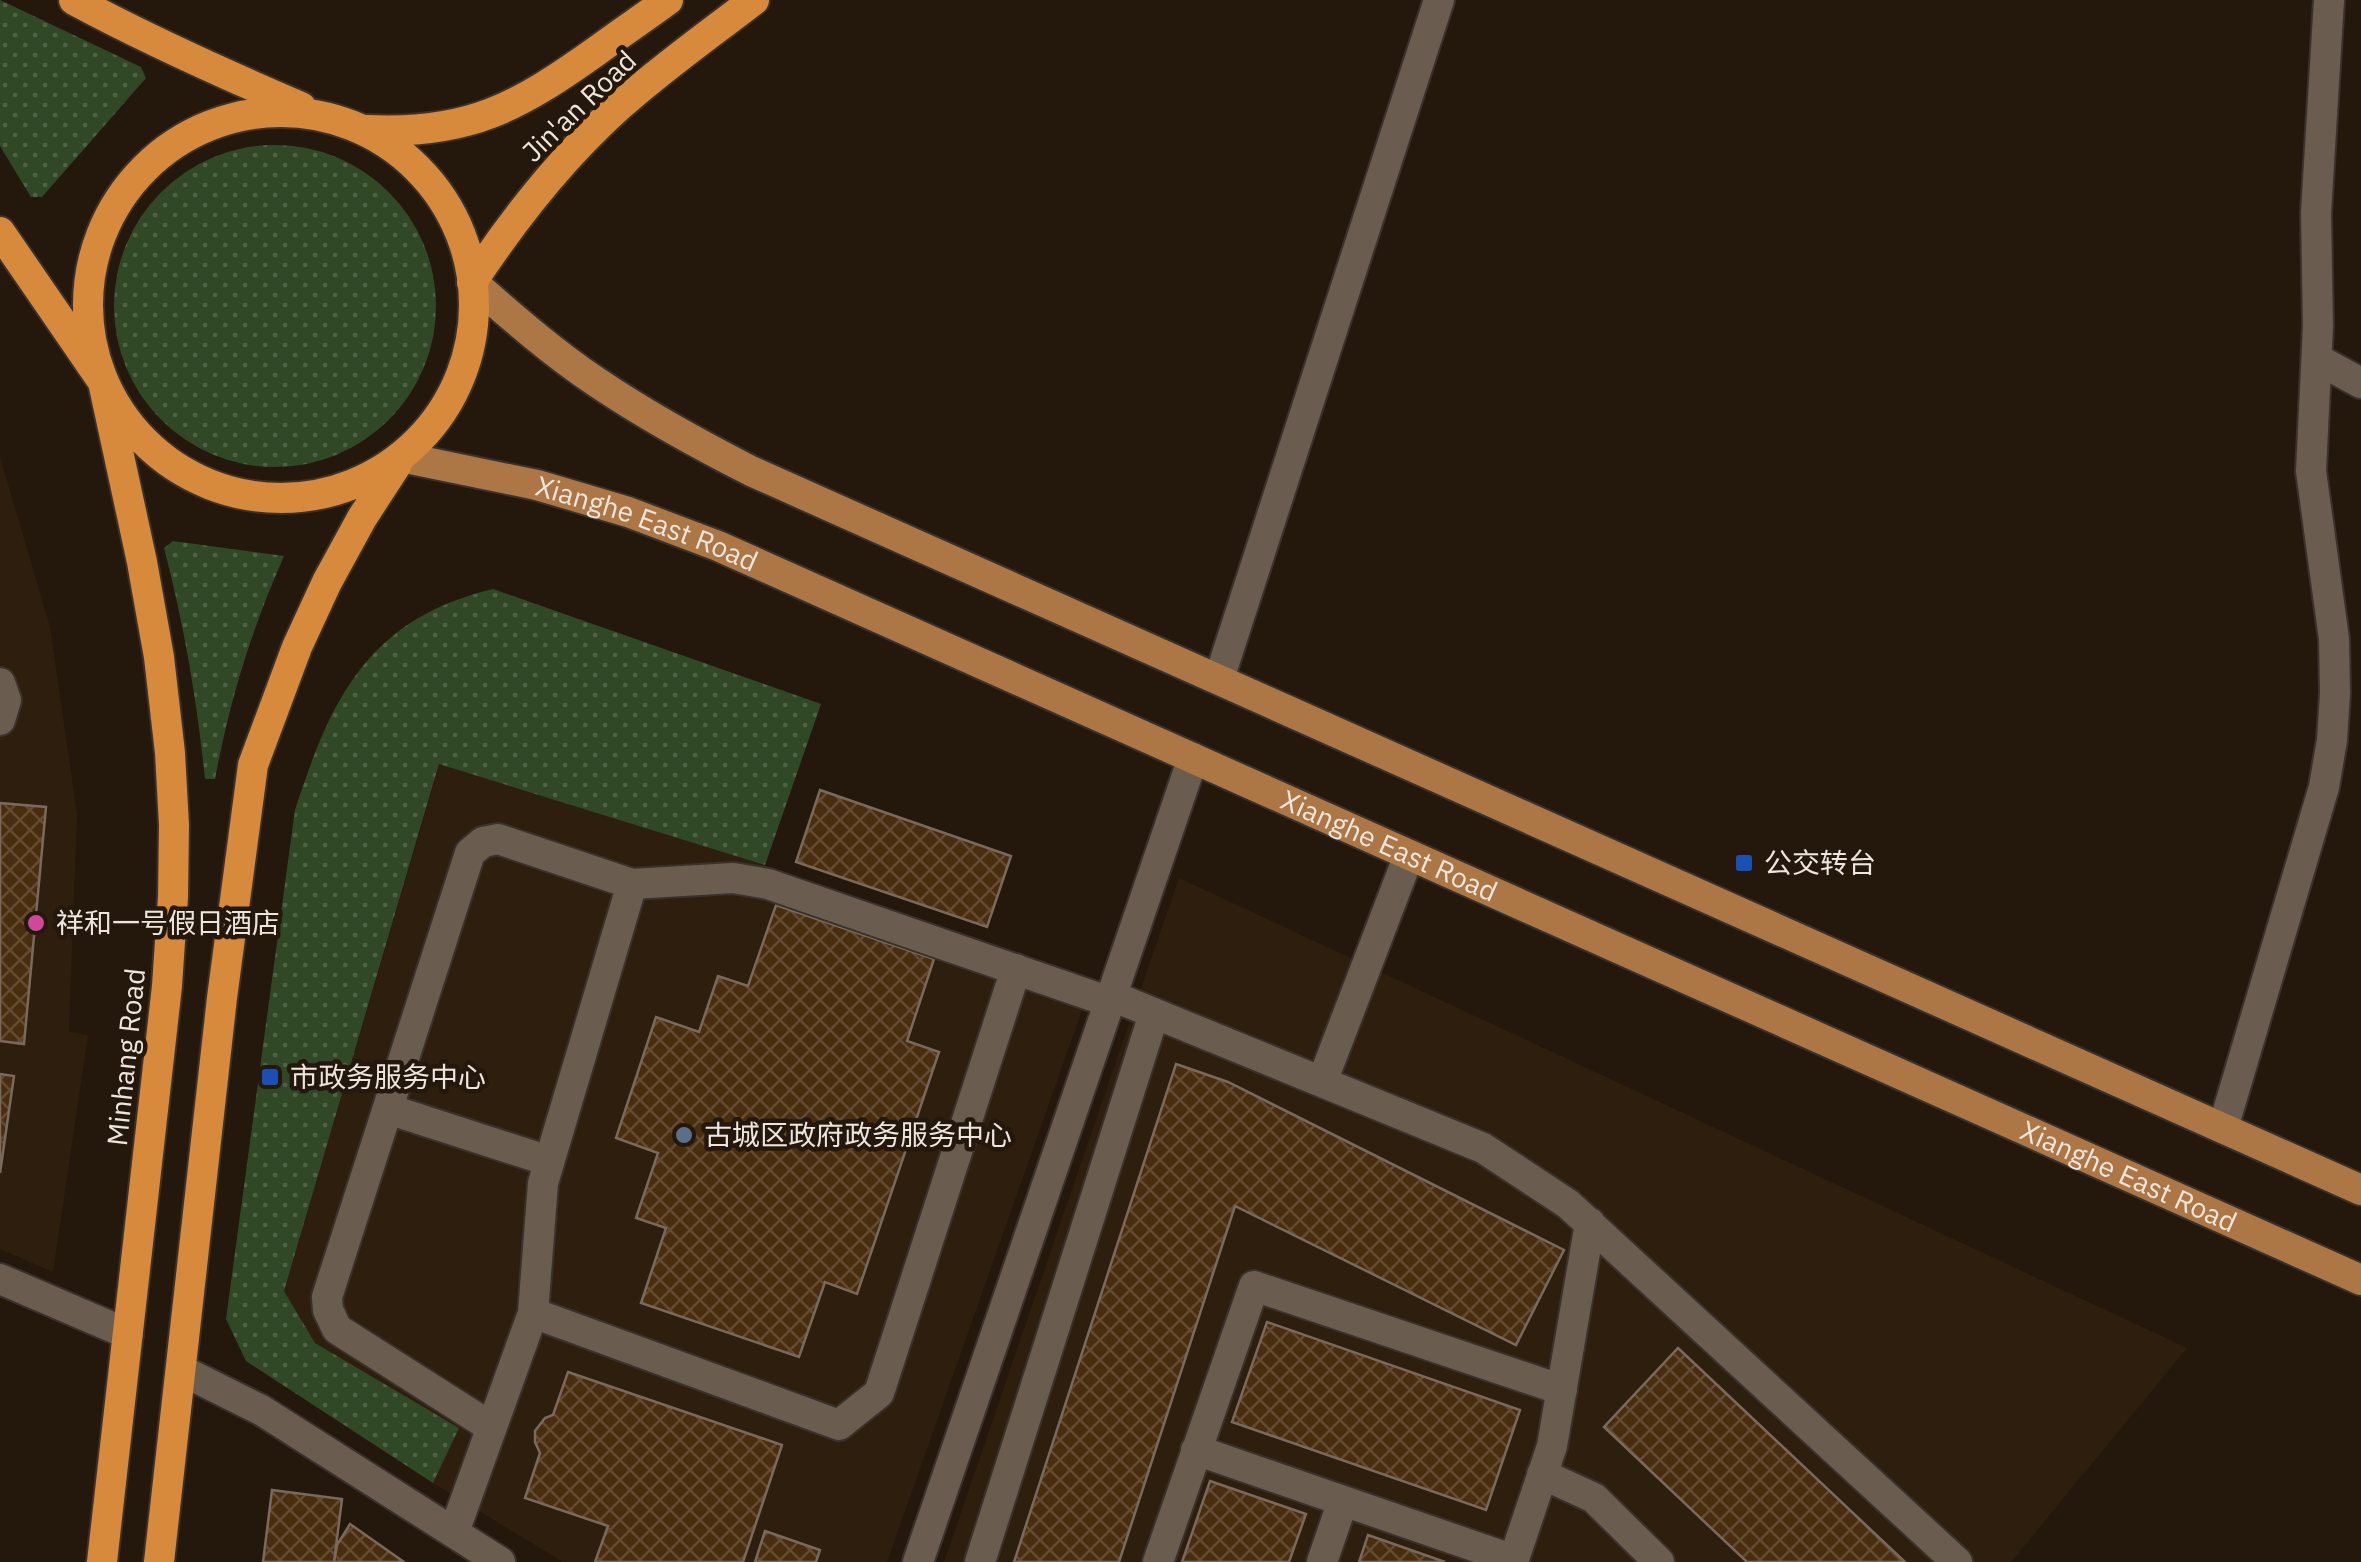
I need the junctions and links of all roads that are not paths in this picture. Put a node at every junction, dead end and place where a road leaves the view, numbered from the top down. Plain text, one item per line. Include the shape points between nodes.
1 (74, 0) edge
2 (668, 0) edge
3 (754, 0) edge
4 (1439, 0) edge
5 (2329, 0) edge
6 (327, 118) junction
7 (362, 130) junction
8 (0, 232) edge
9 (472, 282) junction
10 (2316, 358) junction
11 (103, 382) junction
12 (2361, 383) edge
13 (402, 457) junction
14 (1219, 679) junction
15 (0, 683) edge
16 (0, 720) edge
17 (1193, 758) junction
18 (1410, 854) junction
19 (632, 884) junction
20 (1016, 968) junction
21 (1111, 999) junction
22 (1154, 1014) junction
23 (1322, 1082) junction
24 (388, 1109) junction
25 (2223, 1128) junction
26 (549, 1162) junction
27 (2361, 1190) edge
28 (1590, 1223) junction
29 (0, 1279) edge
30 (2361, 1280) edge
31 (533, 1313) junction
32 (128, 1334) junction
33 (181, 1370) junction
34 (1562, 1390) junction
35 (492, 1427) junction
36 (1196, 1450) junction
37 (1542, 1474) junction
38 (1343, 1501) junction
39 (454, 1532) junction
40 (1513, 1561) edge
41 (102, 1562) edge
42 (160, 1562) edge
43 (500, 1562) edge
44 (918, 1562) edge
45 (980, 1562) edge
46 (1158, 1562) edge
47 (1322, 1562) edge
48 (1659, 1562) edge
49 (1957, 1562) edge

1 - 6 highway
2 - 7 highway, Jin'an Road via 531,96 497,112 430,129
3 - 9 highway, Jin'an Road via 583,141 534,195
4 - 14 street
5 - 10 street via 2316,212
6 - 7 highway
6 - 11 highway via 255,113 220,121 157,156 132,180 97,243 89,277 87,313
7 - 9 highway via 393,148 443,200 460,232
8 - 11 highway
9 - 13 highway via 472,338 462,373 427,432
9 - 14 main road via 596,382 698,444
10 - 12 street
10 - 25 street via 2311,471 2334,640 2332,740 2324,787
11 - 13 highway via 144,441 202,482 236,494 306,497 372,476
11 - 32 highway, Minhang Road via 160,657 174,825 167,986
13 - 17 main road, Xianghe East Road via 536,485 718,546
13 - 33 highway via 327,582 253,766
14 - 25 main road
15 - 16 street via 6,700
17 - 18 main road, Xianghe East Road
17 - 21 street
18 - 23 street
18 - 30 main road, Xianghe East Road
19 - 20 street via 733,878 768,884
19 - 24 street via 498,839 470,853
19 - 26 street
20 - 21 street
20 - 31 street via 879,1393 839,1425
21 - 22 street
21 - 44 street
22 - 23 street
22 - 45 street
23 - 28 street via 1483,1148
24 - 26 street
24 - 35 street via 328,1310 336,1329
25 - 27 main road
26 - 31 street
28 - 34 street
28 - 49 street
29 - 32 street
31 - 35 street
32 - 41 highway, Minhang Road
33 - 39 street via 261,1410
33 - 42 highway
34 - 36 street via 1254,1286
34 - 37 street
35 - 39 street
36 - 38 street
36 - 46 street
37 - 40 street
37 - 48 street via 1594,1498
38 - 40 street
38 - 47 street
39 - 43 street

